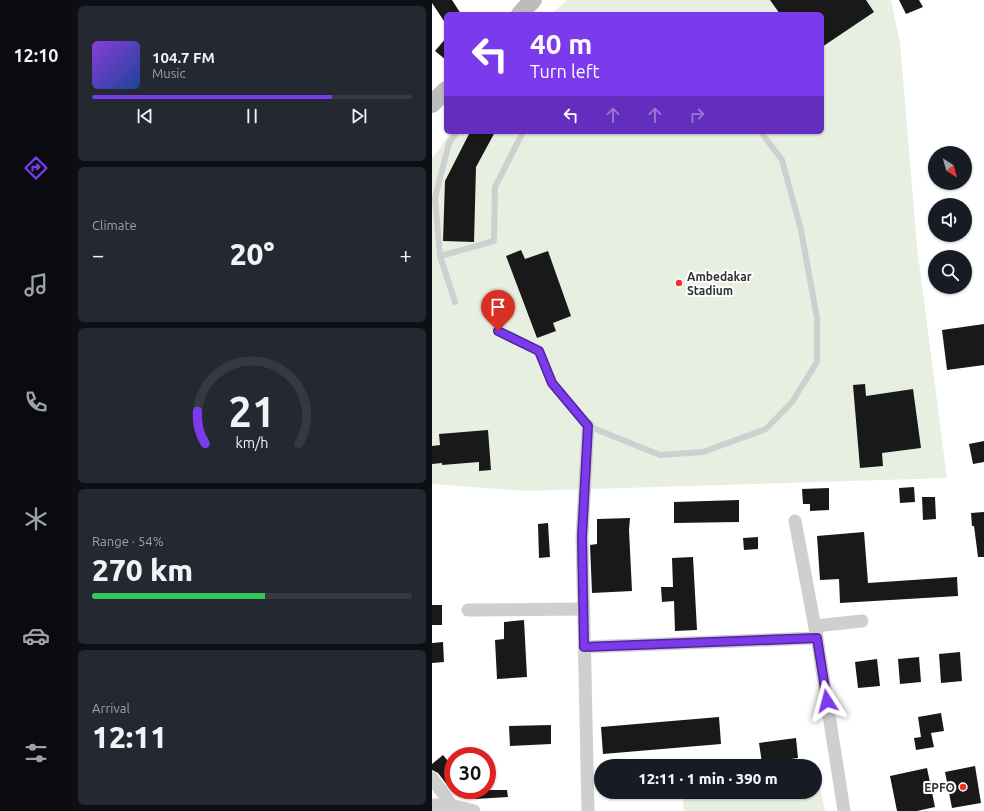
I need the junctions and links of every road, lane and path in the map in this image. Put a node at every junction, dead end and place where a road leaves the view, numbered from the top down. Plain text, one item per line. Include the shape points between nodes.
1 (533, 0) edge
2 (522, 12) edge
3 (444, 92) edge
4 (432, 104) edge
5 (456, 134) edge
6 (522, 134) edge
7 (762, 134) edge
8 (440, 256) junction
9 (455, 302) dead end
10 (498, 331) dead end
11 (588, 426) junction
12 (794, 520) dead end
13 (584, 609) junction
14 (468, 610) dead end
15 (862, 621) dead end
16 (816, 632) junction
17 (584, 647) junction
18 (432, 778) edge
19 (432, 805) edge
20 (451, 805) junction
21 (470, 810) edge
22 (588, 811) edge
23 (844, 811) edge

1 - 2 street
3 - 4 street
5 - 8 lane via 449,143 435,198
6 - 8 lane via 495,187 494,241
7 - 11 lane via 782,160 801,230 817,318 817,362 792,402 766,429 703,452 660,455
8 - 9 lane
10 - 11 lane via 539,351 552,383
11 - 13 street via 582,537
12 - 16 street
13 - 14 street
13 - 17 street
15 - 16 street
16 - 17 street
16 - 23 street
17 - 22 street
18 - 20 street
19 - 20 street
20 - 21 street

